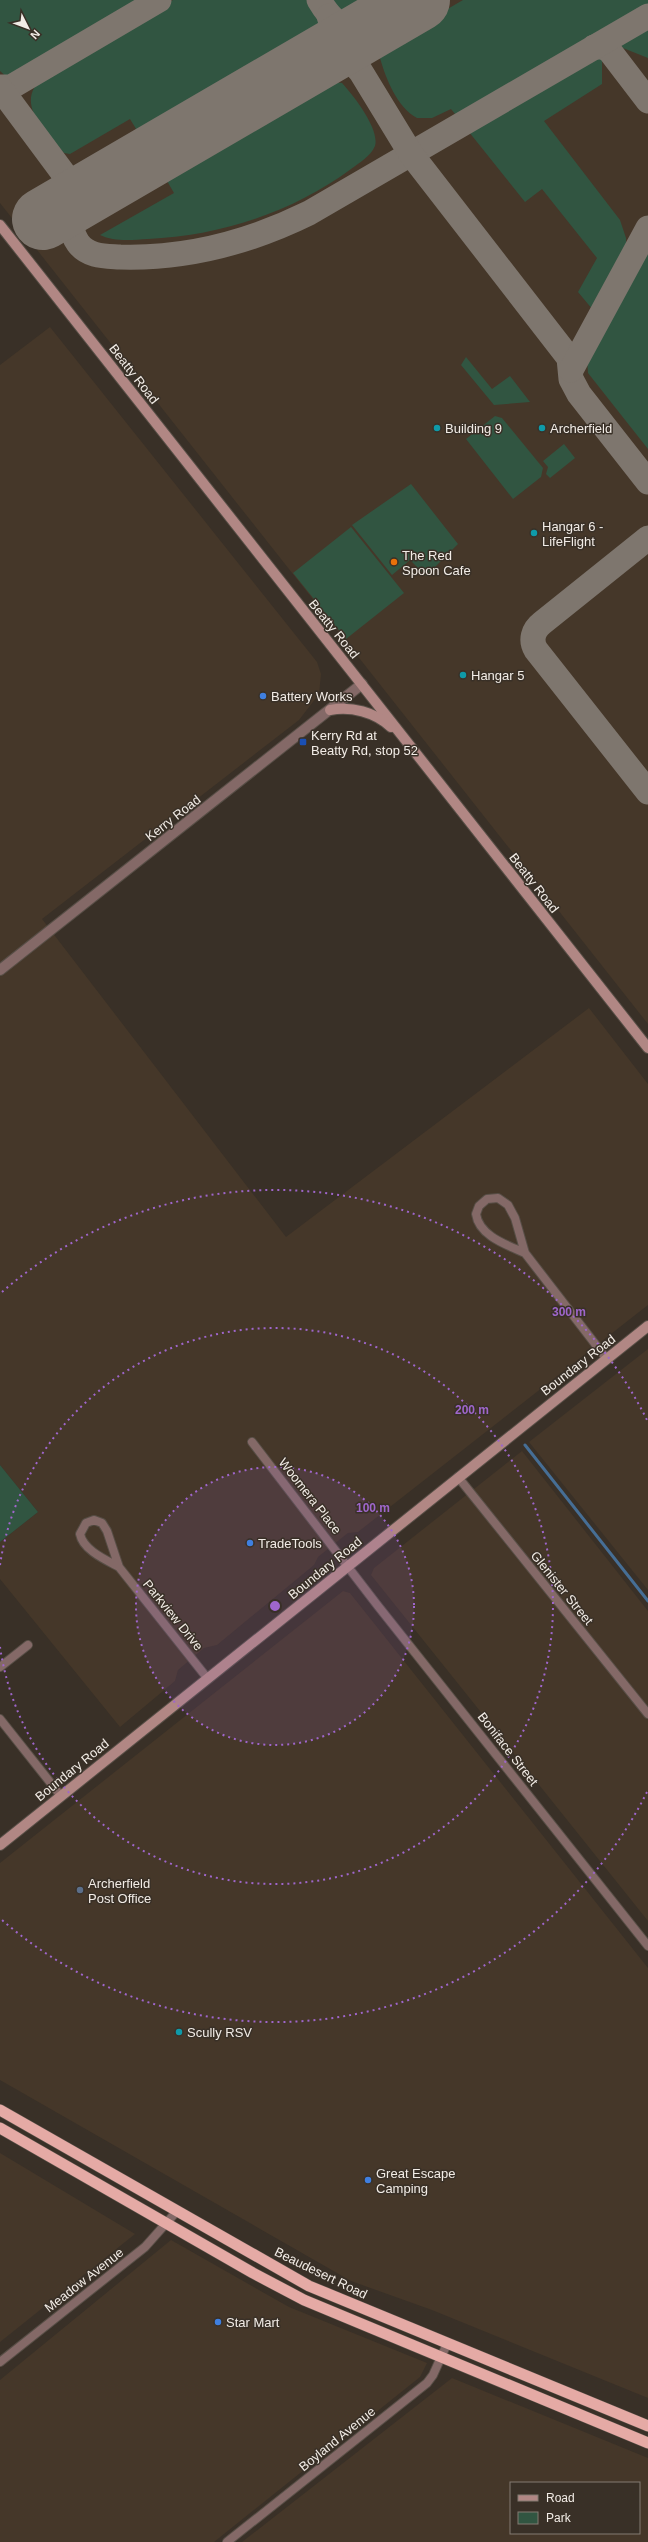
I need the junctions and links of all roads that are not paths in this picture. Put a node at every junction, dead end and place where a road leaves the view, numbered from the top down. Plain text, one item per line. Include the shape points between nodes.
1 (0, 225) edge
2 (362, 684) junction
3 (330, 710) junction
4 (413, 750) junction
5 (0, 970) edge
6 (648, 1048) edge
7 (525, 1253) junction
8 (648, 1326) edge
9 (606, 1358) junction
10 (252, 1442) dead end
11 (458, 1477) junction
12 (348, 1566) junction
13 (119, 1567) junction
14 (28, 1645) dead end
15 (0, 1668) edge
16 (208, 1679) junction
17 (648, 1714) edge
18 (0, 1719) edge
19 (61, 1796) junction
20 (0, 1845) edge
21 (648, 1946) edge
22 (0, 2110) edge
23 (0, 2128) edge
24 (177, 2211) junction
25 (167, 2224) junction
26 (446, 2344) junction
27 (441, 2358) junction
28 (0, 2362) edge
29 (648, 2426) edge
30 (648, 2443) edge
31 (227, 2542) edge

1 - 2 main road, Beatty Road
2 - 3 street, Kerry Road
2 - 4 main road, Beatty Road
3 - 4 main road via 356,709 385,721
3 - 5 street, Kerry Road
4 - 6 main road, Beatty Road
7 - 7 street via 506,1245 481,1228 476,1214 483,1202 498,1198 508,1205 515,1218
7 - 9 street
8 - 9 main road, Boundary Road
9 - 11 main road, Boundary Road
10 - 12 street, Woomera Place
11 - 12 main road, Boundary Road
11 - 17 street, Glenister Street
12 - 16 main road, Boundary Road
12 - 21 street, Boniface Street
13 - 13 street, Parkview Drive via 82,1542 80,1534 86,1523 94,1520 104,1526
13 - 16 street, Parkview Drive
14 - 15 street
16 - 19 main road, Boundary Road
18 - 19 street
19 - 20 main road, Boundary Road
22 - 24 highway, Beaudesert Road
23 - 25 highway
24 - 25 street, Meadow Avenue
24 - 26 highway, Beaudesert Road via 309,2286
25 - 27 highway via 304,2300
25 - 28 street, Meadow Avenue via 145,2246
26 - 27 street, Boyland Avenue
26 - 29 highway, Beaudesert Road
27 - 30 highway
27 - 31 street, Boyland Avenue via 427,2383

